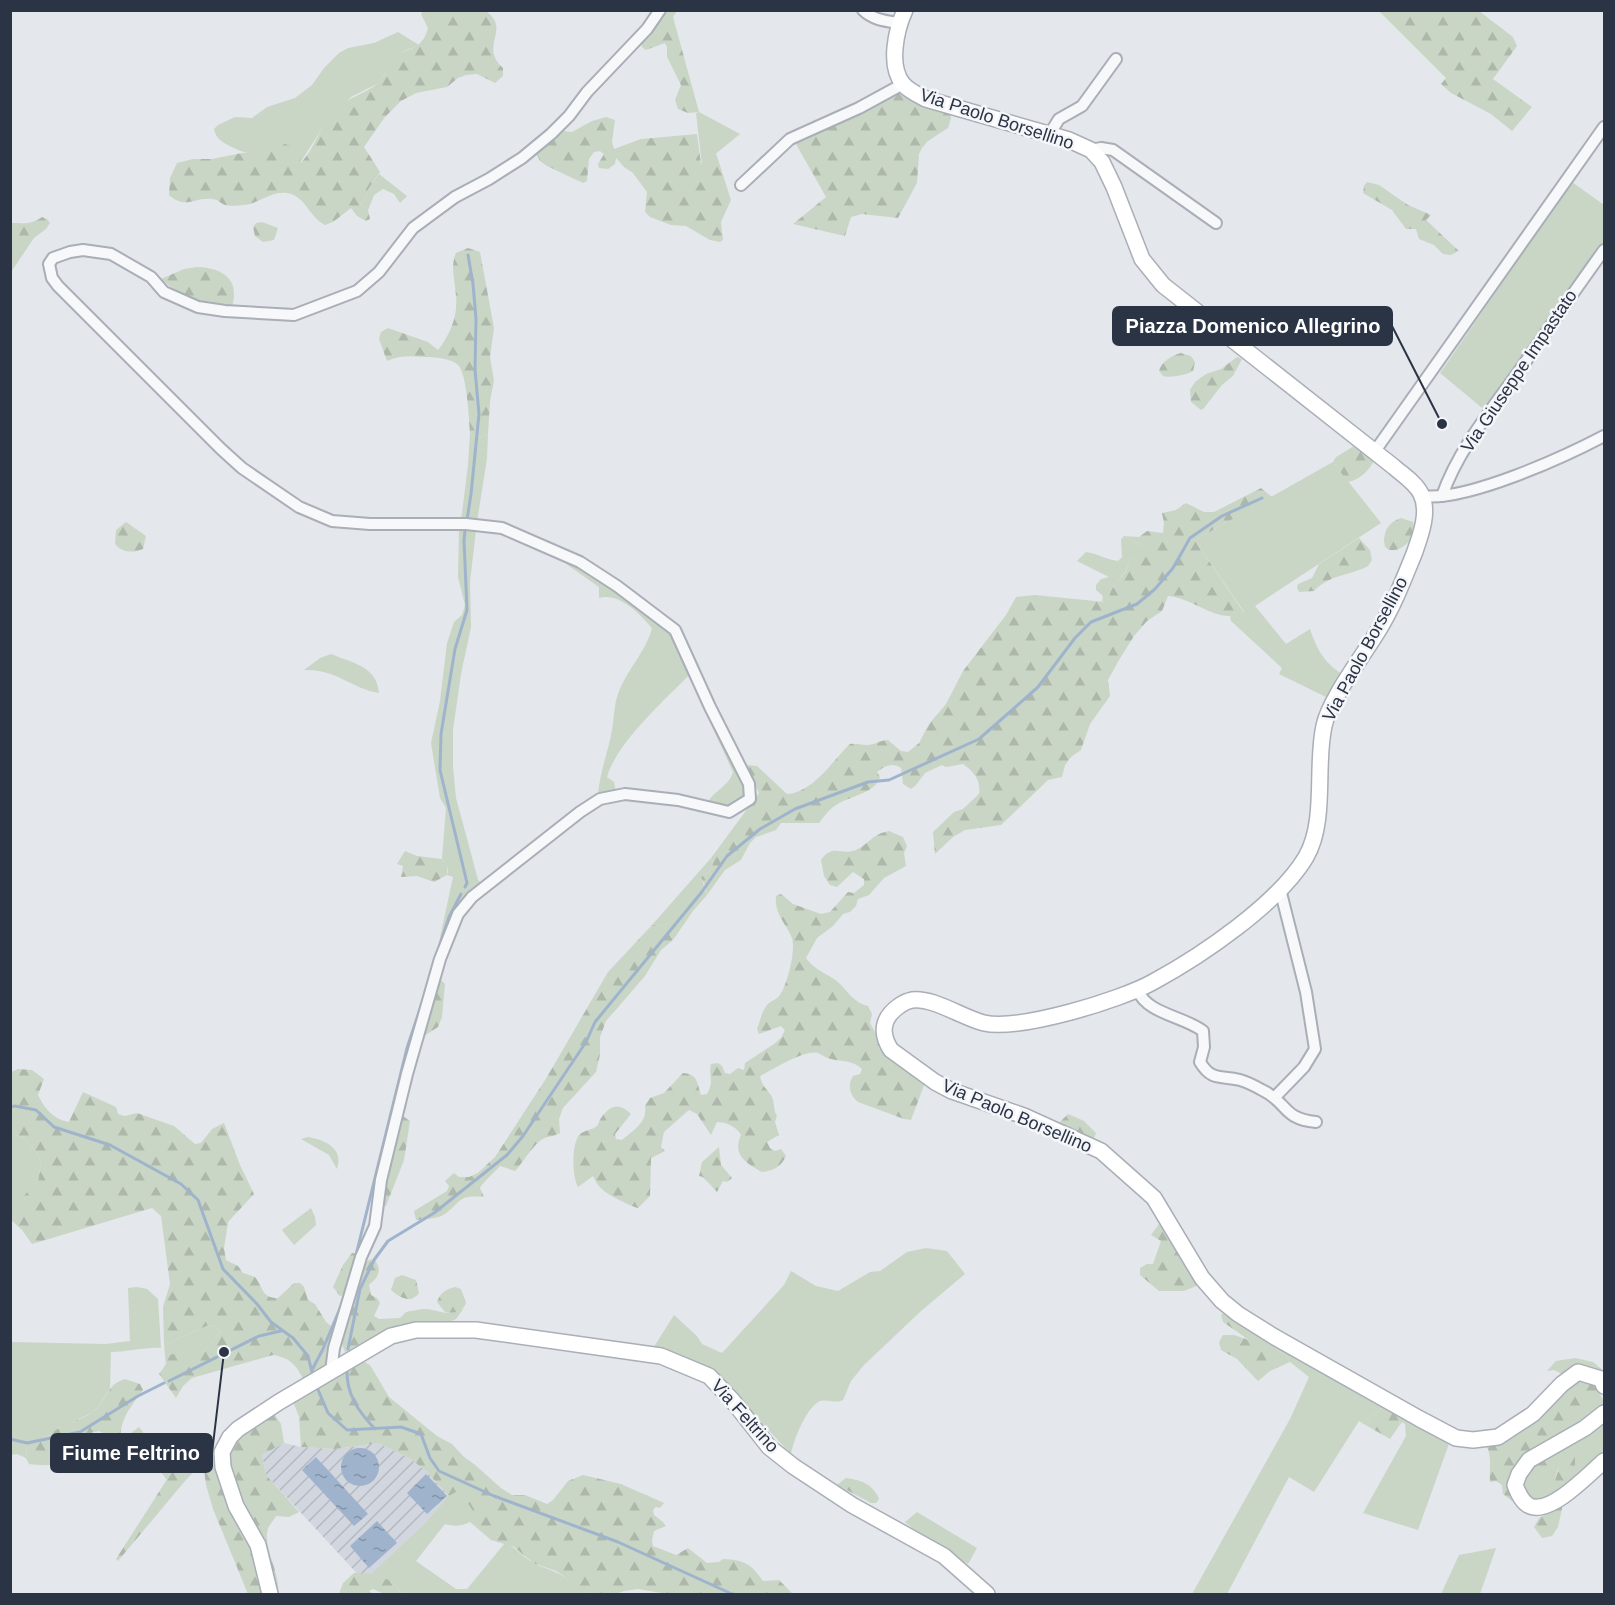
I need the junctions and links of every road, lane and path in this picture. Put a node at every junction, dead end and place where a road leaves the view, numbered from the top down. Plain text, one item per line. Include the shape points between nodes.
1 (660, 10) edge
2 (863, 10) edge
3 (902, 17) edge
4 (1116, 59) dead end
5 (903, 84) junction
6 (1605, 127) edge
7 (1049, 135) junction
8 (1091, 150) junction
9 (741, 185) dead end
10 (1216, 223) dead end
11 (1605, 250) edge
12 (1605, 435) edge
13 (1375, 451) junction
14 (1422, 496) junction
15 (1442, 496) junction
16 (1280, 889) junction
17 (1138, 991) junction
18 (1275, 1097) junction
19 (1316, 1122) dead end
20 (331, 1371) junction
21 (1605, 1386) edge
22 (1605, 1413) edge
23 (1605, 1461) edge
24 (270, 1594) edge
25 (987, 1594) edge

1 - 20 street via 551,134 522,158 455,197 413,228 379,272 357,291 294,315 225,311 198,307 164,292 151,277 111,254 70,252 53,258 49,264 58,286 221,449 299,507 332,521 502,528 580,562 633,597 675,630 749,784 750,799 729,812 678,800 625,794 600,800 472,897 458,914 440,959 407,1074 381,1179 375,1226 358,1268
2 - 3 street via 885,21
3 - 5 street, Via Paolo Borsellino via 895,57 896,72
4 - 7 street via 1082,106 1059,119
5 - 7 street, Via Paolo Borsellino via 926,99
5 - 9 street via 790,139
6 - 13 street
7 - 8 street, Via Paolo Borsellino
8 - 10 street via 1113,150
8 - 13 street, Via Paolo Borsellino via 1102,162 1114,187 1142,260 1163,285
11 - 15 street, Via Giuseppe Impastato via 1484,420 1449,474
12 - 15 street via 1527,471
13 - 14 street, Via Paolo Borsellino
14 - 15 street
14 - 16 street, Via Paolo Borsellino via 1422,528 1396,599 1324,724 1313,842 1306,858
16 - 17 street, Via Paolo Borsellino via 1208,948
16 - 18 street via 1306,992 1315,1049 1304,1067
17 - 18 street via 1146,1004 1203,1031 1200,1062 1207,1072 1218,1078 1241,1080
17 - 21 street, Via Paolo Borsellino via 1035,1020 997,1025 913,1000 887,1017 884,1034 891,1050 935,1082 1101,1151 1154,1198 1202,1278 1238,1314 1456,1437 1498,1437 1533,1414 1578,1372 1600,1379
18 - 19 street via 1289,1114
20 - 24 street, Via Feltrino via 238,1429 222,1452 236,1506 258,1545
20 - 25 street, Via Feltrino via 391,1336 416,1330 476,1330 661,1356 709,1376 769,1447 793,1466 852,1505 944,1556
22 - 23 street via 1529,1460 1515,1485 1524,1502 1533,1507 1548,1504

